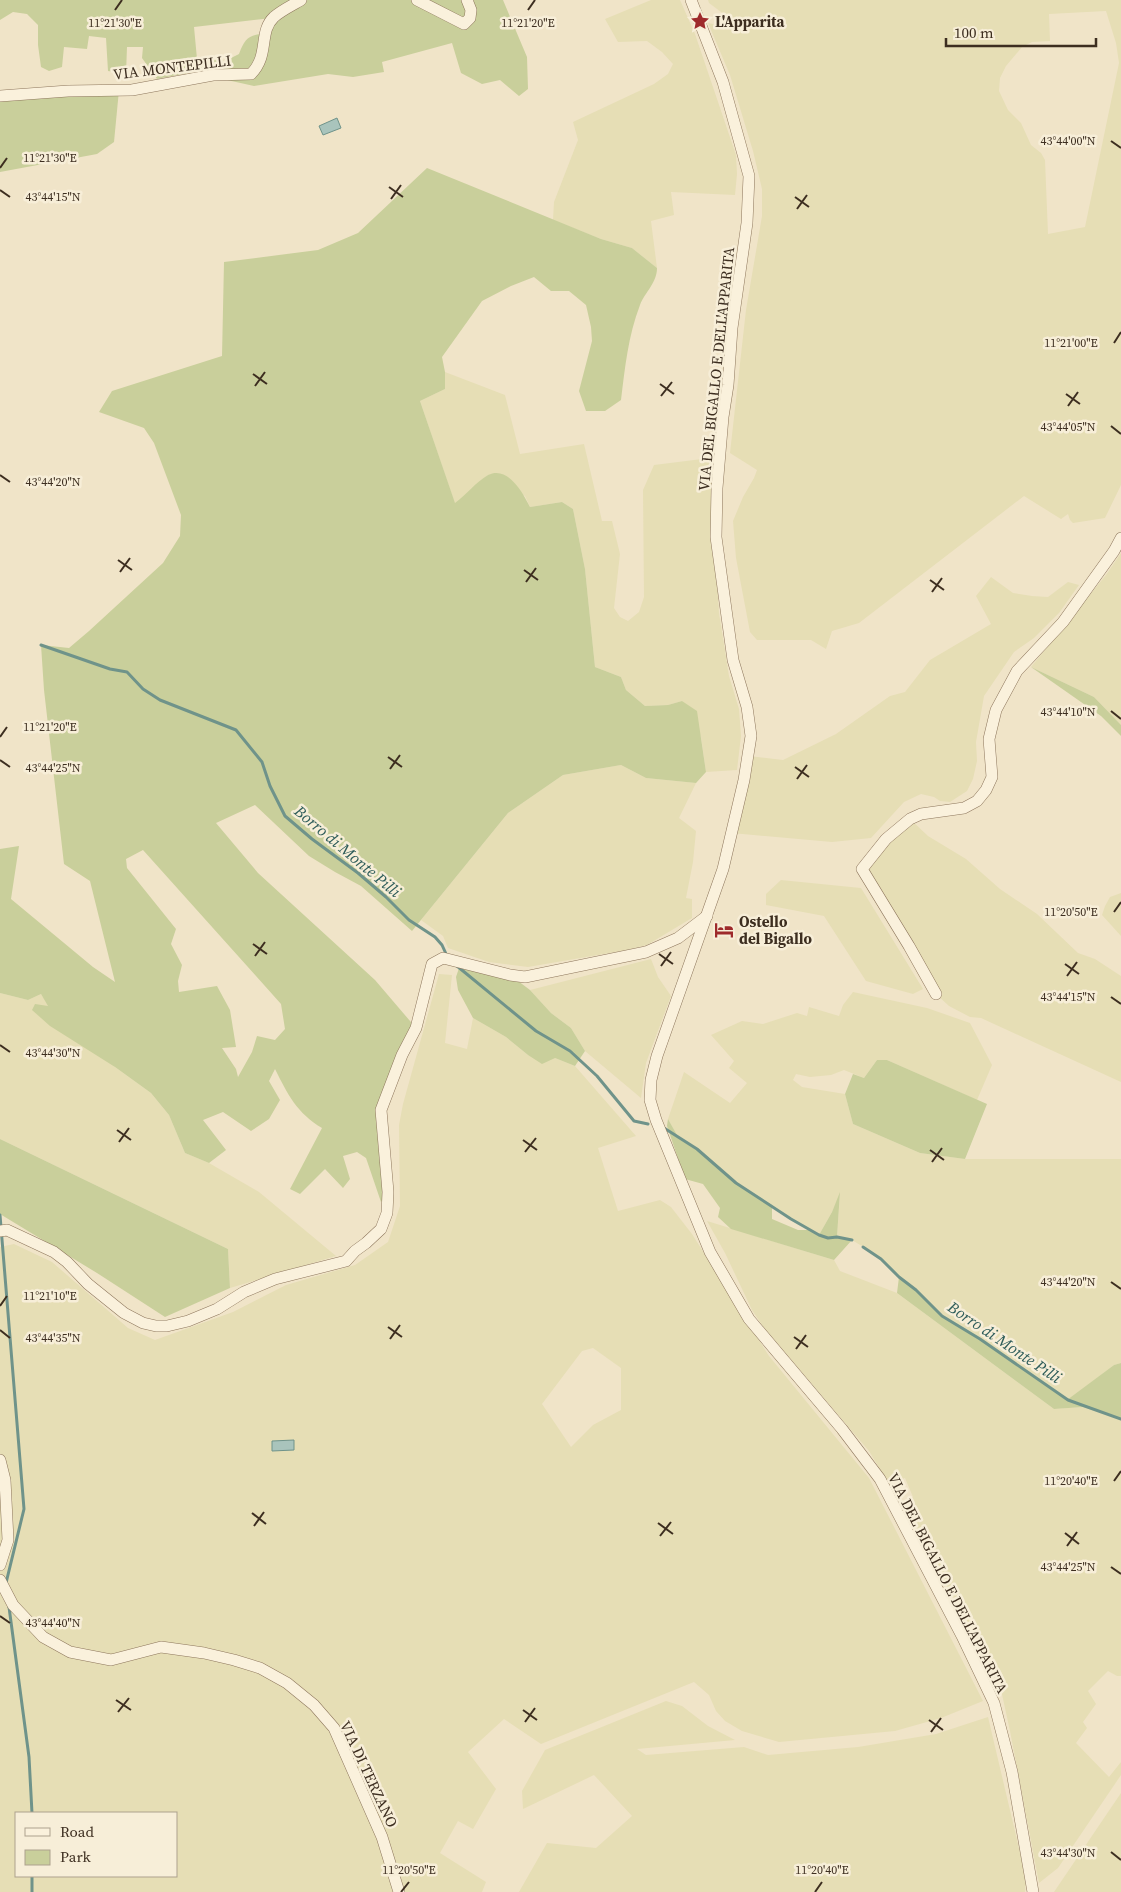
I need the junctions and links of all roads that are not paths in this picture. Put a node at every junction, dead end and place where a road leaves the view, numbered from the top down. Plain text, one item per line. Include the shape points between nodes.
1 (301, 0) edge
2 (417, 0) edge
3 (467, 0) edge
4 (690, 0) edge
5 (0, 96) edge
6 (1121, 538) edge
7 (708, 915) junction
8 (936, 994) dead end
9 (0, 1231) edge
10 (0, 1460) edge
11 (0, 1565) edge
12 (0, 1580) edge
13 (400, 1892) edge
14 (1033, 1892) edge

1 - 5 street, VIA MONTEPILLI via 273,18 264,33 264,51 259,66 252,74 213,76 132,90
2 - 3 street via 464,24 470,18
4 - 7 street, VIA DEL BIGALLO E DELL'APPARITA via 723,82 749,176 747,223 723,417 716,537 734,660 748,707 751,736 729,848
6 - 8 street via 1063,622 1017,670 996,710 989,739 992,777 986,790 977,801 964,808 921,814 910,819 886,839 862,870
7 - 9 street via 678,938 646,952 525,977 443,958 432,964 416,1028 381,1110 387,1213 381,1229 346,1260 275,1279 188,1322 156,1326 124,1314 54,1252 7,1230
7 - 14 street, VIA DEL BIGALLO E DELL'APPARITA via 655,1064 650,1100 656,1120 710,1252 749,1319 880,1479 962,1636 994,1703 1012,1772
10 - 11 street via 6,1480 8,1540
12 - 13 street, VIA DI TERZANO via 13,1605 43,1637 70,1652 111,1660 161,1647 204,1653 260,1668 287,1683 314,1705 334,1728 382,1837

